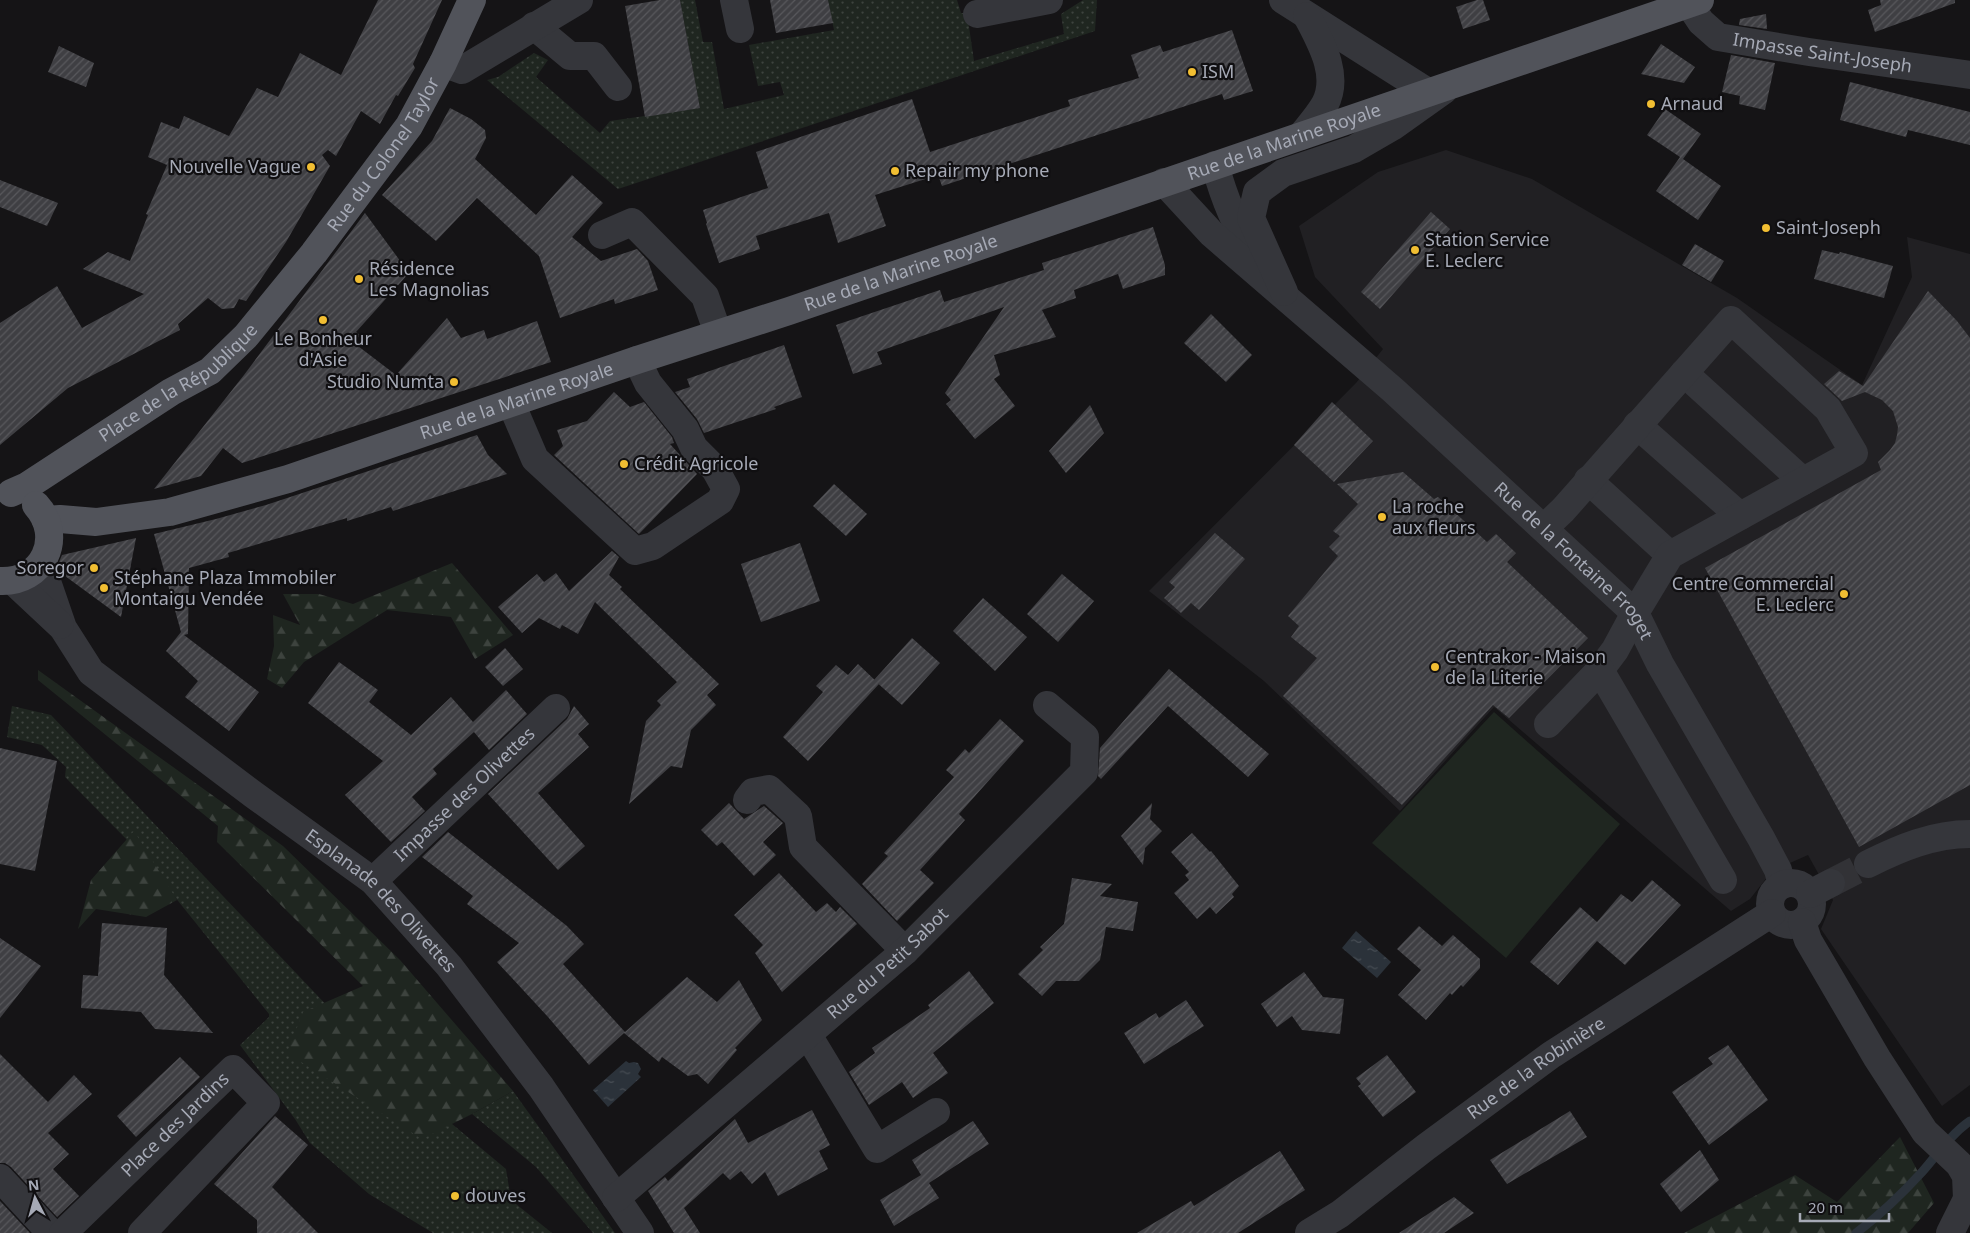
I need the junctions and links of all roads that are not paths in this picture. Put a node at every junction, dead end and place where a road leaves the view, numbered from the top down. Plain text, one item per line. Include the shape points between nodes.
1 (472, 0) edge
2 (580, 0) edge
3 (734, 0) edge
4 (1049, 0) edge
5 (1283, 0) edge
6 (1694, 2) edge
7 (977, 14) dead end
8 (1307, 15) junction
9 (534, 26) junction
10 (740, 29) dead end
11 (442, 63) junction
12 (1970, 75) edge
13 (1455, 83) junction
14 (618, 87) dead end
15 (1428, 92) junction
16 (1301, 136) junction
17 (1215, 165) junction
18 (1164, 182) junction
19 (602, 235) dead end
20 (277, 296) joint
21 (1287, 298) junction
22 (718, 333) junction
23 (637, 360) junction
24 (1684, 373) junction
25 (511, 403) junction
26 (1637, 425) junction
27 (68, 458) junction
28 (1588, 480) junction
29 (1802, 481) junction
30 (6, 493) edge
31 (44, 516) junction
32 (1740, 516) junction
33 (96, 522) junction
34 (1544, 528) junction
35 (1670, 555) junction
36 (45, 556) junction
37 (7, 581) edge
38 (1635, 613) junction
39 (63, 628) junction
40 (1600, 670) junction
41 (1047, 705) dead end
42 (556, 708) dead end
43 (1548, 724) dead end
44 (747, 800) dead end
45 (1970, 834) edge
46 (1868, 864) tunnel mouth
47 (1723, 880) dead end
48 (374, 881) junction
49 (1782, 884) junction
50 (1772, 913) junction
51 (1802, 922) junction
52 (905, 951) junction
53 (808, 1034) junction
54 (936, 1112) dead end
55 (0, 1178) edge
56 (616, 1198) junction
57 (48, 1230) edge
58 (142, 1233) edge
59 (640, 1233) edge
60 (1308, 1233) edge
61 (1950, 1233) edge

1 - 11 main road, Rue du Colonel Taylor
2 - 9 street
3 - 10 street
4 - 7 street
5 - 8 street
6 - 12 street, Impasse Saint-Joseph via 1701,22 1718,37
6 - 13 main road, Rue de la Marine Royale
8 - 15 street
8 - 16 street via 1326,53 1332,82 1325,104
9 - 11 street via 462,70
9 - 14 street via 570,56 594,56
11 - 20 main road, Rue du Colonel Taylor via 409,126 314,253
13 - 15 main road, Rue de la Marine Royale
13 - 21 street, Rue de la Fontaine Froget via 1392,128 1354,149 1283,173 1258,192 1251,218
15 - 16 main road, Rue de la Marine Royale
16 - 17 main road, Rue de la Marine Royale
17 - 18 main road, Rue de la Marine Royale
17 - 21 street, Rue de la Fontaine Froget via 1238,231
18 - 21 street, Rue de la Fontaine Froget via 1212,234
18 - 22 main road, Rue de la Marine Royale
19 - 22 street via 632,222 704,296
20 - 27 main road, Place de la République via 246,336 210,371
21 - 34 street, Rue de la Fontaine Froget
22 - 23 main road, Rue de la Marine Royale
23 - 25 main road, Rue de la Marine Royale
23 - 25 street via 648,383 685,429 694,448 715,469 726,489 720,501 653,546 635,552 535,459
24 - 26 street
24 - 29 street
24 - 29 street via 1731,320 1828,409 1854,453
25 - 33 main road, Rue de la Marine Royale via 279,482 170,512
26 - 28 street
26 - 32 street
27 - 30 main road, Place de la République via 27,486
27 - 31 main road
28 - 34 street
28 - 35 street
29 - 32 street
30 - 31 main road, Place de la République via 23,496 33,502
31 - 33 main road, Rue de la Marine Royale
31 - 36 main road via 50,533
32 - 35 street
33 - 36 main road, Rue de la Marine Royale
34 - 38 street, Rue de la Fontaine Froget
35 - 38 street
36 - 37 main road via 24,578
36 - 39 street, Esplanade des Olivettes
37 - 39 street, Esplanade des Olivettes
38 - 40 street
38 - 49 street, Rue de la Fontaine Froget via 1660,664 1761,838
39 - 48 street, Esplanade des Olivettes via 91,672
40 - 43 street
40 - 47 street
41 - 52 street, Rue du Petit Sabot via 1085,737 1084,772
42 - 48 street, Impasse des Olivettes
44 - 52 street via 753,792 769,789 798,816 803,847
45 - 46 street via 1929,839 1899,848
48 - 56 street, Esplanade des Olivettes via 448,966 541,1087
49 - 50 street via 1770,900
49 - 51 street via 1788,882 1820,888 1812,900 1811,912
50 - 51 street via 1782,923 1796,925
50 - 60 street, Rue de la Robinière via 1551,1055 1426,1146 1340,1214
51 - 61 street via 1808,940 1867,1041 1925,1132 1959,1164 1966,1176 1967,1199
52 - 53 street, Rue du Petit Sabot
53 - 54 street via 877,1149
53 - 56 street, Rue du Petit Sabot
55 - 57 street
56 - 59 street, Esplanade des Olivettes
57 - 58 street, Place des Jardins via 233,1069 266,1103

